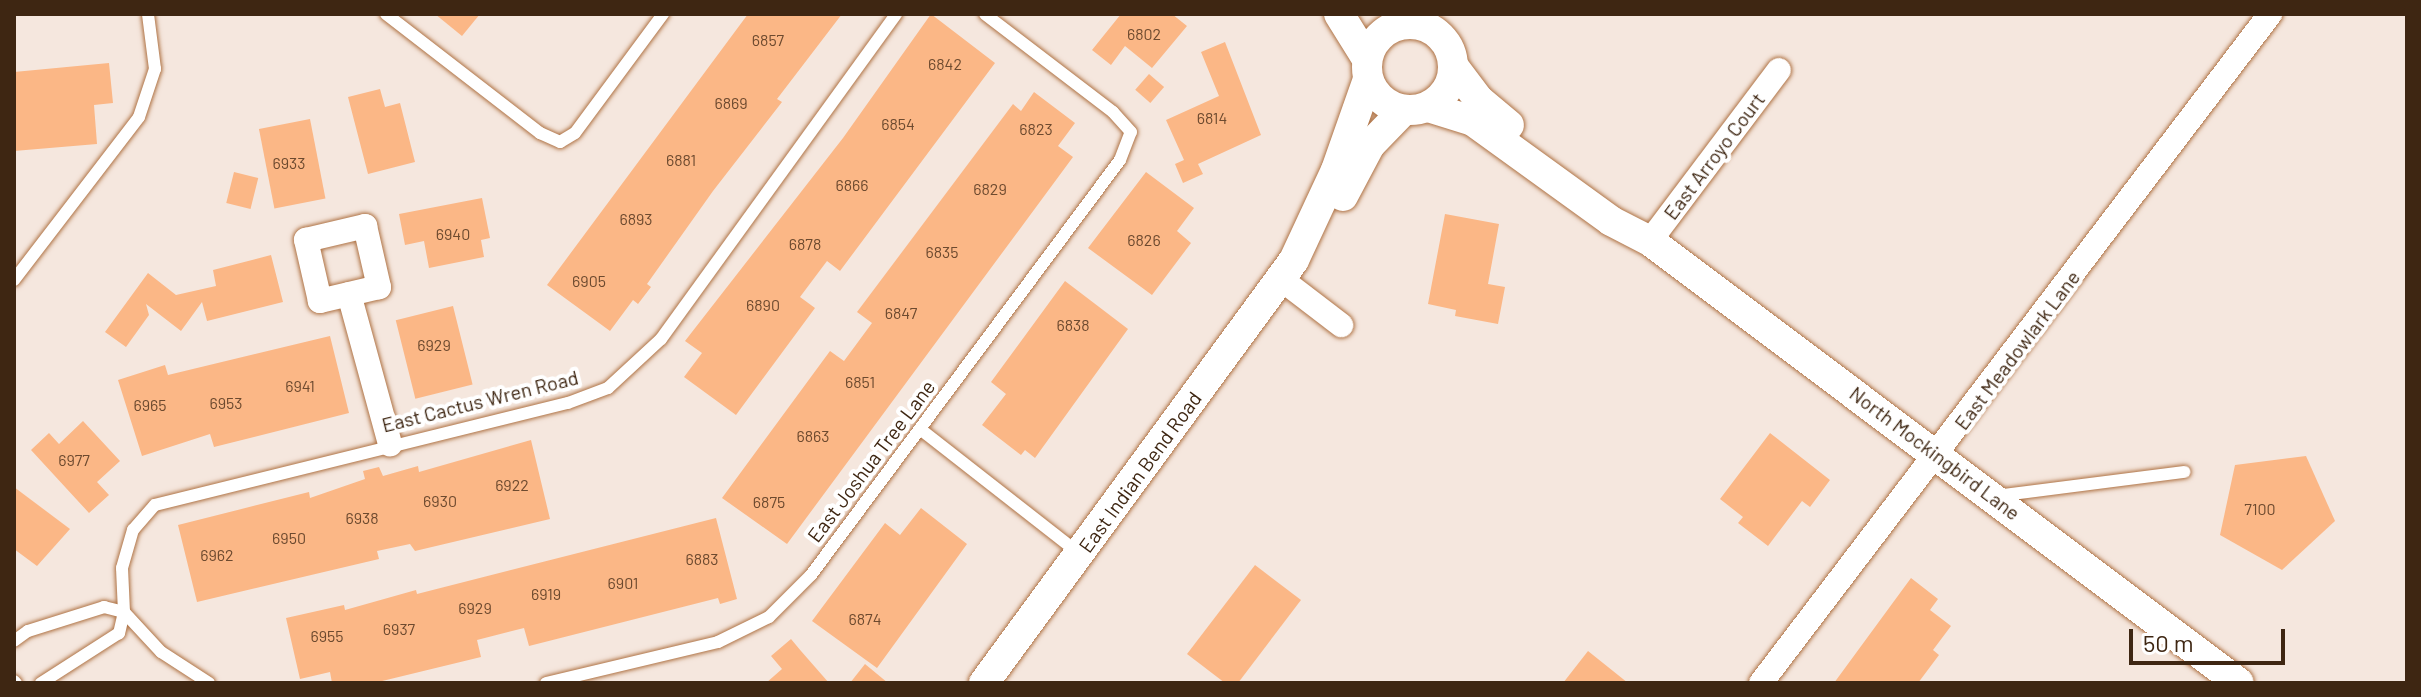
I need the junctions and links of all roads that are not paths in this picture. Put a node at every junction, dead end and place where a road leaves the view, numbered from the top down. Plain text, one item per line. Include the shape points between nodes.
1 (148, 14) edge
2 (386, 14) edge
3 (663, 14) edge
4 (896, 14) edge
5 (985, 14) edge
6 (1339, 14) edge
7 (2270, 14) edge
8 (1395, 19) edge
9 (1454, 67) junction
10 (1368, 69) junction
11 (1779, 70) dead end
12 (1416, 108) junction
13 (1639, 234) junction
14 (1288, 270) junction
15 (14, 280) edge
16 (349, 294) dead end
17 (1341, 325) dead end
18 (920, 429) junction
19 (390, 444) junction
20 (1938, 455) junction
21 (2184, 472) dead end
22 (1993, 496) junction
23 (1080, 554) junction
24 (124, 612) junction
25 (14, 641) edge
26 (41, 683) edge
27 (209, 683) edge
28 (546, 683) edge
29 (984, 683) edge
30 (1761, 683) edge
31 (2239, 683) edge

1 - 15 lane via 155,69 139,117
2 - 3 lane via 540,133 560,142 575,133
4 - 19 lane, East Cactus Wren Road via 661,339 608,388 568,403
5 - 18 lane, East Joshua Tree Lane via 1113,112 1131,132 1120,160
6 - 10 street, North Mockingbird Lane
7 - 20 street, East Meadowlark Lane
8 - 9 street, North Mockingbird Lane via 1439,35
8 - 10 street, North Mockingbird Lane
9 - 12 street via 1446,91
9 - 13 street, North Mockingbird Lane via 1479,100 1620,211
10 - 12 street, North Mockingbird Lane via 1383,101
10 - 14 street, East Indian Bend Road via 1336,170
11 - 13 street, East Arroyo Court
12 - 13 street, North Mockingbird Lane via 1473,121 1611,221
12 - 14 street, East Indian Bend Road via 1370,145 1330,219
13 - 20 street, North Mockingbird Lane
14 - 17 street
14 - 23 street, East Indian Bend Road
16 - 19 street
18 - 23 lane
18 - 28 lane, East Joshua Tree Lane via 811,575 769,617 718,642
19 - 24 lane, East Cactus Wren Road via 155,505 133,530 122,568
20 - 22 street, North Mockingbird Lane
20 - 30 street, East Meadowlark Lane
21 - 22 lane
22 - 31 street, North Mockingbird Lane
23 - 29 street, East Indian Bend Road
24 - 25 lane via 104,607 28,631
24 - 26 lane via 119,633
24 - 27 lane via 161,652

